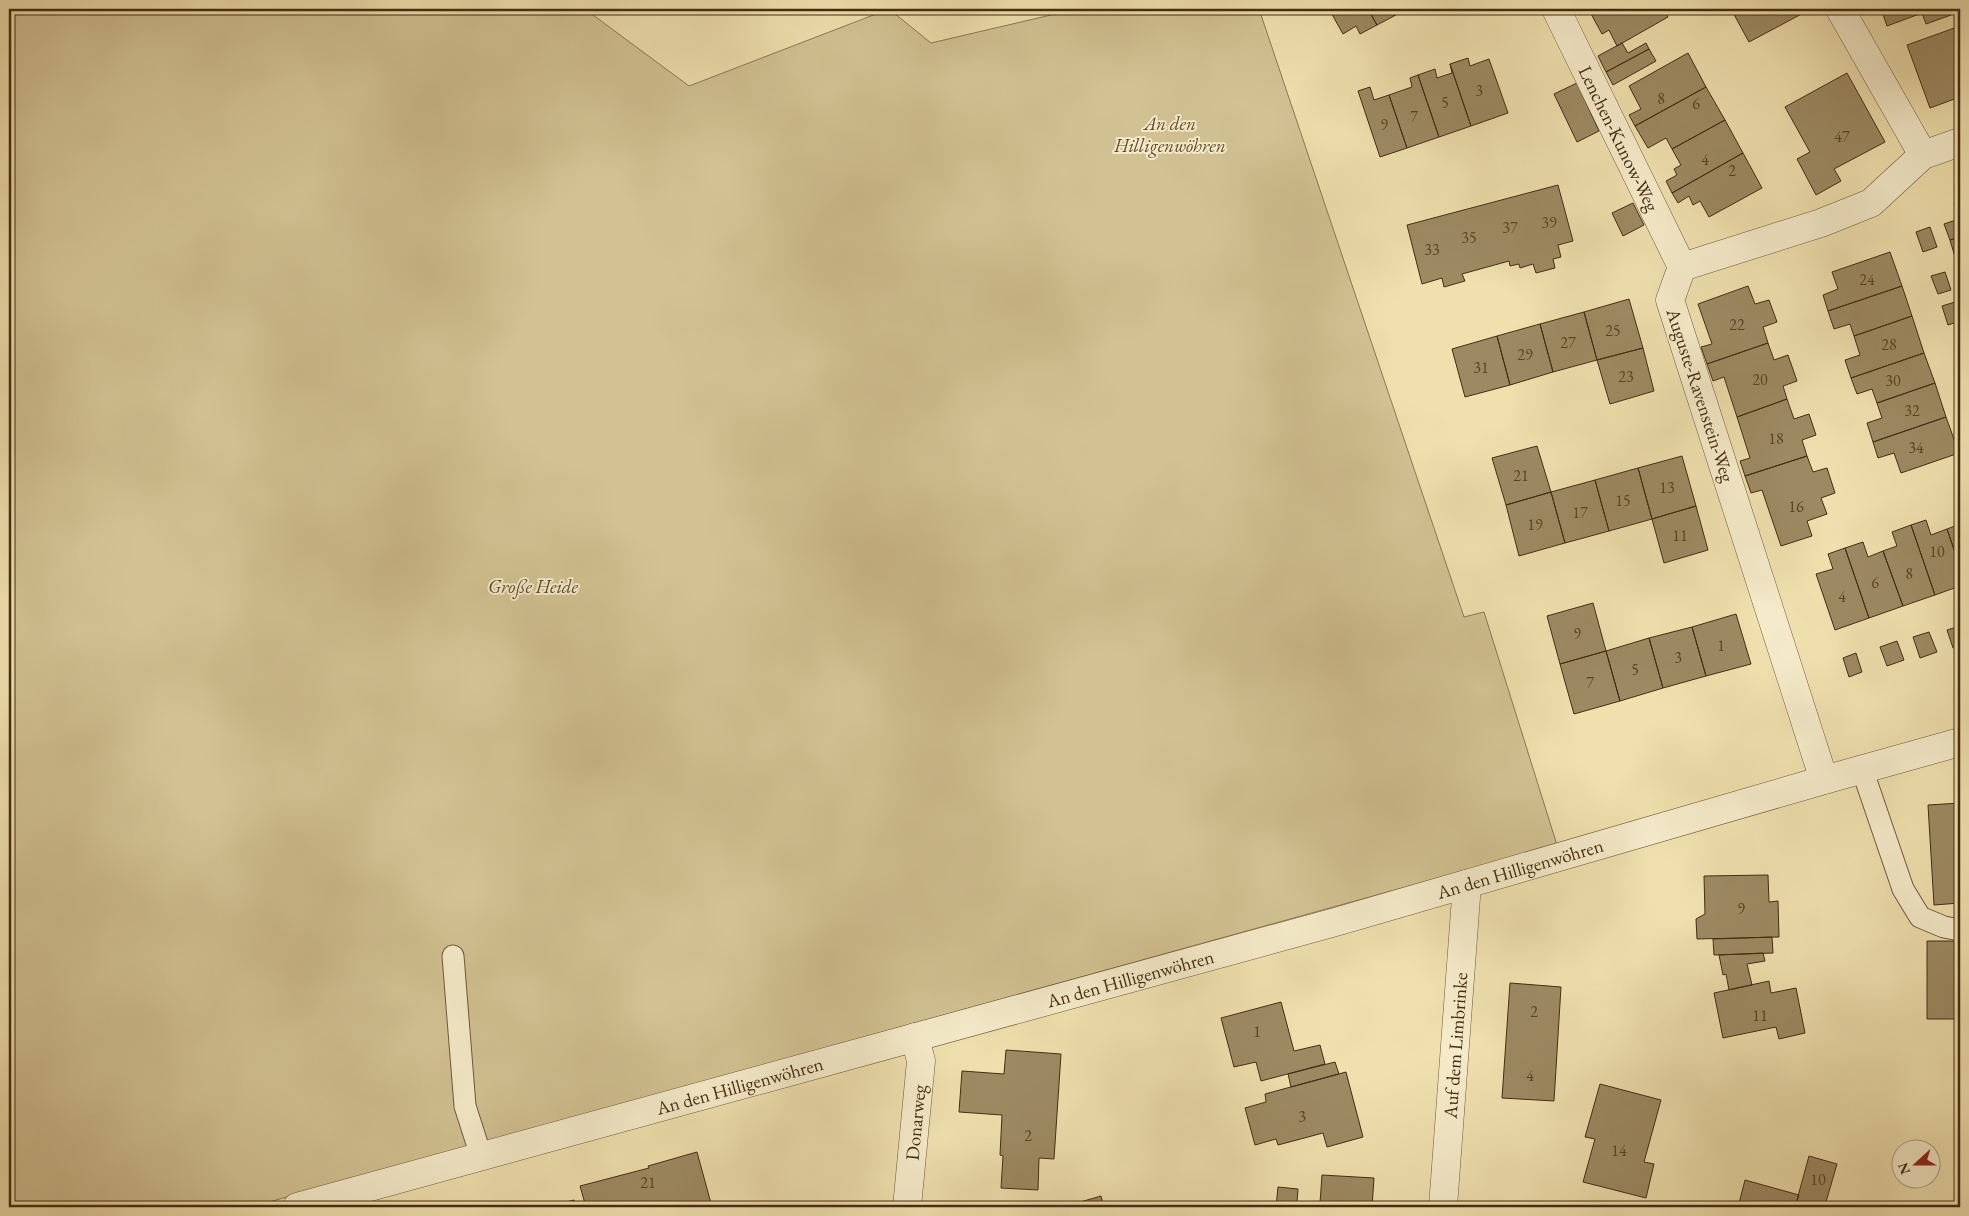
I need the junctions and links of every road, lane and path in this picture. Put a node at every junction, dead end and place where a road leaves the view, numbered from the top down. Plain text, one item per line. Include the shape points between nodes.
1 (1556, 9) edge
2 (1840, 9) edge
3 (1960, 142) edge
4 (1923, 155) junction
5 (1682, 267) junction
6 (1960, 742) edge
7 (1862, 769) junction
8 (1824, 780) junction
9 (1468, 884) junction
10 (1960, 930) edge
11 (453, 956) dead end
12 (915, 1037) junction
13 (481, 1156) junction
14 (297, 1207) edge
15 (906, 1207) edge
16 (1443, 1207) edge

1 - 5 street, Lenchen-Kunow-Weg
2 - 4 street
3 - 4 street
4 - 5 street via 1871,203 1821,223
5 - 8 street, Auguste-Ravenstein-Weg via 1670,300
6 - 7 street, An den Hilligenwöhren
7 - 8 street, An den Hilligenwöhren
7 - 10 lane via 1903,889 1920,917
8 - 9 street, An den Hilligenwöhren
9 - 12 street, An den Hilligenwöhren
9 - 16 street, Auf dem Limbrinke
11 - 13 lane via 465,1106
12 - 13 street, An den Hilligenwöhren
12 - 15 street, Donarweg via 920,1061
13 - 14 street, An den Hilligenwöhren

